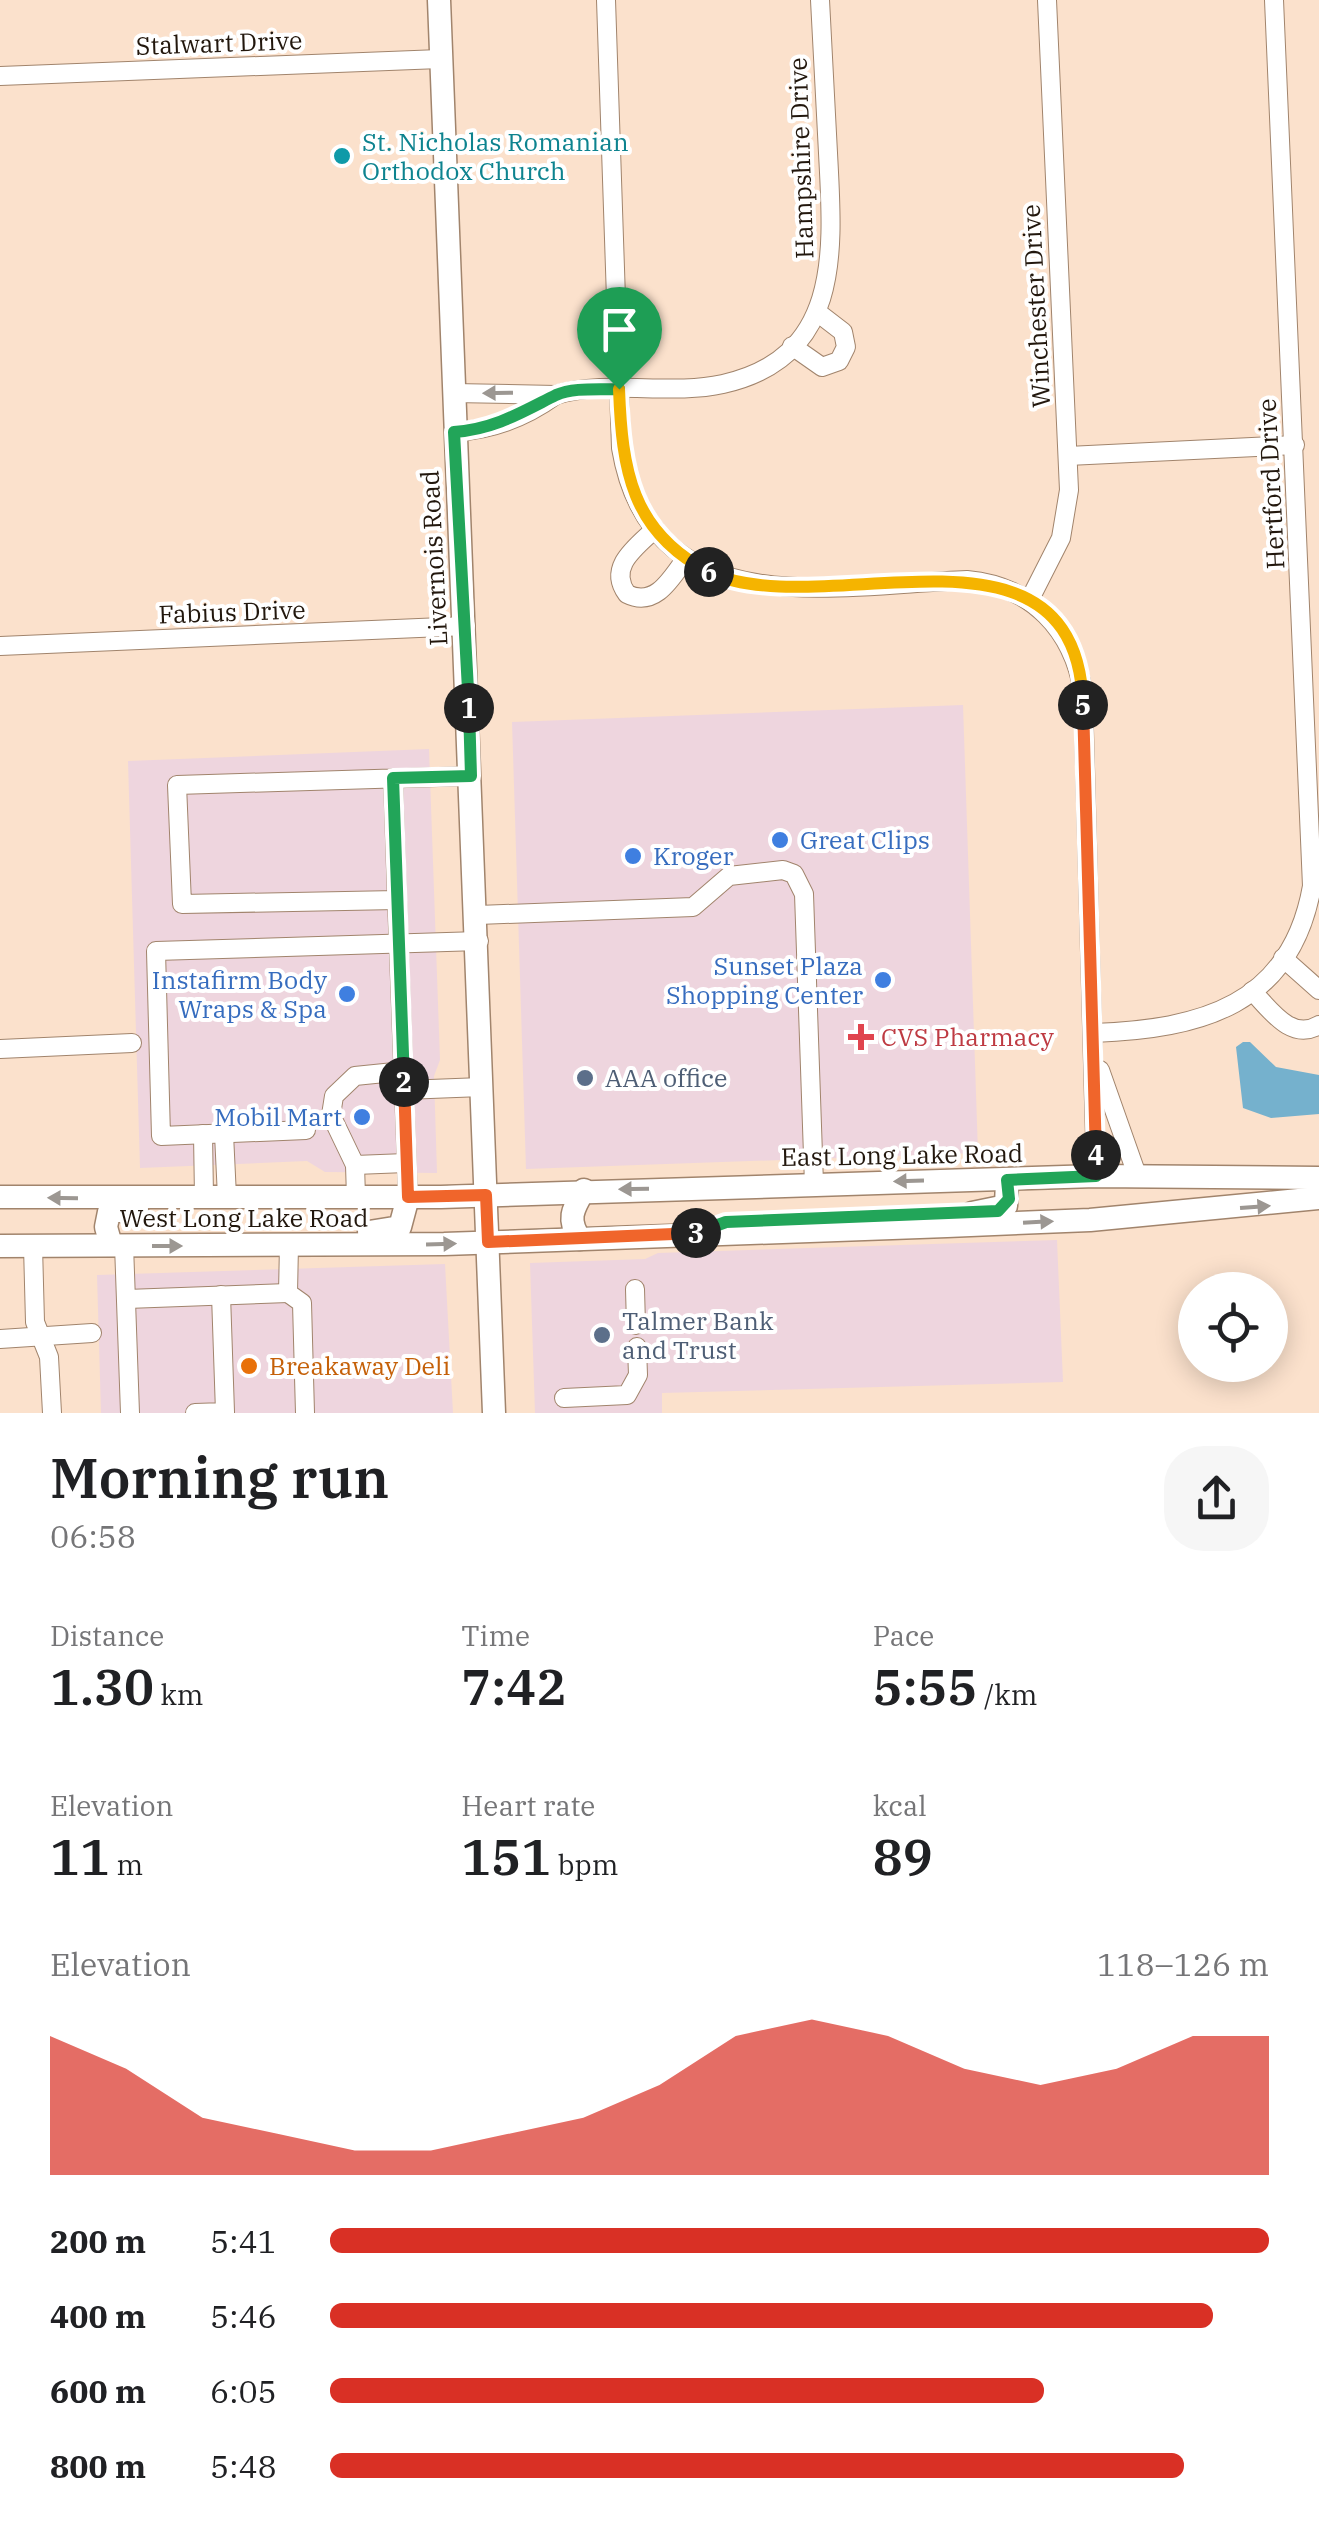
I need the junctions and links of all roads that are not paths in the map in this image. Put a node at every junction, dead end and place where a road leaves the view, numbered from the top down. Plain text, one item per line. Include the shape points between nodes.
1 (438, 0) edge
2 (606, 0) edge
3 (820, 0) edge
4 (1047, 0) edge
5 (1274, 0) edge
6 (440, 58) junction
7 (0, 76) edge
8 (817, 312) junction
9 (792, 346) junction
10 (619, 389) junction
11 (453, 394) junction
12 (556, 396) junction
13 (454, 432) junction
14 (1295, 445) junction
15 (1068, 456) junction
16 (655, 529) junction
17 (686, 558) junction
18 (1029, 601) junction
19 (1310, 601) edge
20 (466, 626) junction
21 (0, 646) edge
22 (471, 776) junction
23 (393, 778) junction
24 (398, 900) junction
25 (478, 915) junction
26 (479, 941) junction
27 (399, 943) junction
28 (1283, 958) junction
29 (1252, 990) junction
30 (1319, 990) edge
31 (1319, 1025) edge
32 (1094, 1042) junction
33 (132, 1043) dead end
34 (0, 1049) edge
35 (404, 1081) junction
36 (482, 1088) junction
37 (306, 1130) dead end
38 (203, 1134) junction
39 (224, 1134) junction
40 (406, 1163) junction
41 (354, 1165) junction
42 (1137, 1175) junction
43 (1096, 1176) junction
44 (1202, 1176) junction
45 (1319, 1178) edge
46 (1007, 1180) junction
47 (814, 1184) junction
48 (584, 1190) junction
49 (486, 1195) junction
50 (215, 1197) junction
51 (350, 1197) junction
52 (408, 1197) junction
53 (0, 1198) edge
54 (1319, 1198) edge
55 (1076, 1221) junction
56 (691, 1235) junction
57 (580, 1239) junction
58 (488, 1242) junction
59 (288, 1245) junction
60 (0, 1246) edge
61 (33, 1246) junction
62 (117, 1246) junction
63 (227, 1246) junction
64 (635, 1290) dead end
65 (288, 1293) junction
66 (221, 1296) junction
67 (127, 1299) junction
68 (636, 1325) dead end
69 (92, 1333) dead end
70 (38, 1336) junction
71 (0, 1338) edge
72 (637, 1347) dead end
73 (564, 1398) dead end
74 (52, 1413) edge
75 (130, 1413) edge
76 (195, 1413) edge
77 (306, 1413) edge
78 (494, 1413) edge

1 - 6 main road, Livernois Road
2 - 10 street
3 - 8 street, Hampshire Drive via 832,249
4 - 15 street, Winchester Drive
5 - 14 street, Hertford Drive
6 - 7 street, Stalwart Drive
6 - 11 main road, Livernois Road
8 - 9 street, Hampshire Drive
8 - 9 street via 843,332 846,348 839,362 822,367
9 - 10 street, Hampshire Drive via 765,368 718,385
10 - 12 street, Hampshire Drive
10 - 16 street via 625,469
12 -> 11 street, Hampshire Drive
11 - 13 main road, Livernois Road
12 - 13 street, Hampshire Drive via 517,417
13 - 20 main road, Livernois Road
14 - 15 street
14 - 19 street, Hertford Drive
15 - 18 street, Winchester Drive via 1061,538
16 - 17 street
16 - 17 street via 620,566 626,594 657,594
17 - 18 street via 751,586 967,580
18 - 32 street via 1064,635 1083,692
19 - 28 street, Hertford Drive via 1313,868 1306,915
20 - 21 street, Fabius Drive
20 - 22 main road, Livernois Road
22 - 23 street
22 - 25 main road, Livernois Road
23 - 24 street
23 - 24 street via 177,785 182,904
24 - 27 street
25 - 26 main road, Livernois Road
25 - 47 street via 693,906 729,876 794,874 804,894
26 - 27 street
26 - 36 main road, Livernois Road
27 - 35 street
27 - 38 street via 156,951 161,1136
28 - 29 street, Hertford Drive
28 - 30 street
29 - 31 street via 1291,1029
29 - 32 street, Hertford Drive via 1191,1024
32 - 42 street
32 - 43 street
33 - 34 street
35 - 36 street
35 - 40 street
35 - 41 street via 366,1073 338,1088 331,1115
36 - 49 main road, Livernois Road
37 - 39 street
38 - 39 street
38 - 50 street
39 - 50 street
40 - 41 street
40 - 52 street
41 - 51 street
42 - 43 main road, East Long Lake Road
42 - 44 main road, East Long Lake Road
43 - 46 main road, East Long Lake Road
44 - 45 main road, East Long Lake Road
44 - 55 main road via 1208,1186 1202,1200 1094,1208
46 -> 47 main road, East Long Lake Road
46 - 56 main road via 1009,1199 998,1211 726,1222
47 -> 48 main road, East Long Lake Road
48 - 49 main road, East Long Lake Road
48 - 57 main road via 571,1213
49 - 52 main road, West Long Lake Road
49 - 58 main road, Livernois Road
50 - 51 main road, West Long Lake Road
50 -> 53 main road, West Long Lake Road
51 - 52 main road, West Long Lake Road
51 - 62 main road via 315,1208 118,1209 106,1220
52 - 63 main road via 405,1220 391,1231 288,1233
55 -> 54 main road
56 -> 55 main road
56 - 57 main road
57 - 58 main road
59 -> 58 main road, West Long Lake Road
58 - 78 main road, Livernois Road
59 - 63 main road, West Long Lake Road
59 - 65 street
60 - 61 main road, West Long Lake Road
61 - 62 main road, West Long Lake Road
61 - 70 street
62 -> 63 main road, West Long Lake Road
62 - 67 street
64 - 68 street
65 - 66 street
65 - 77 street via 302,1304
66 - 67 street
66 - 76 street via 225,1412
67 - 75 street
69 - 70 street
70 - 71 street
70 - 74 street via 50,1357
72 - 73 street via 638,1375 626,1395

